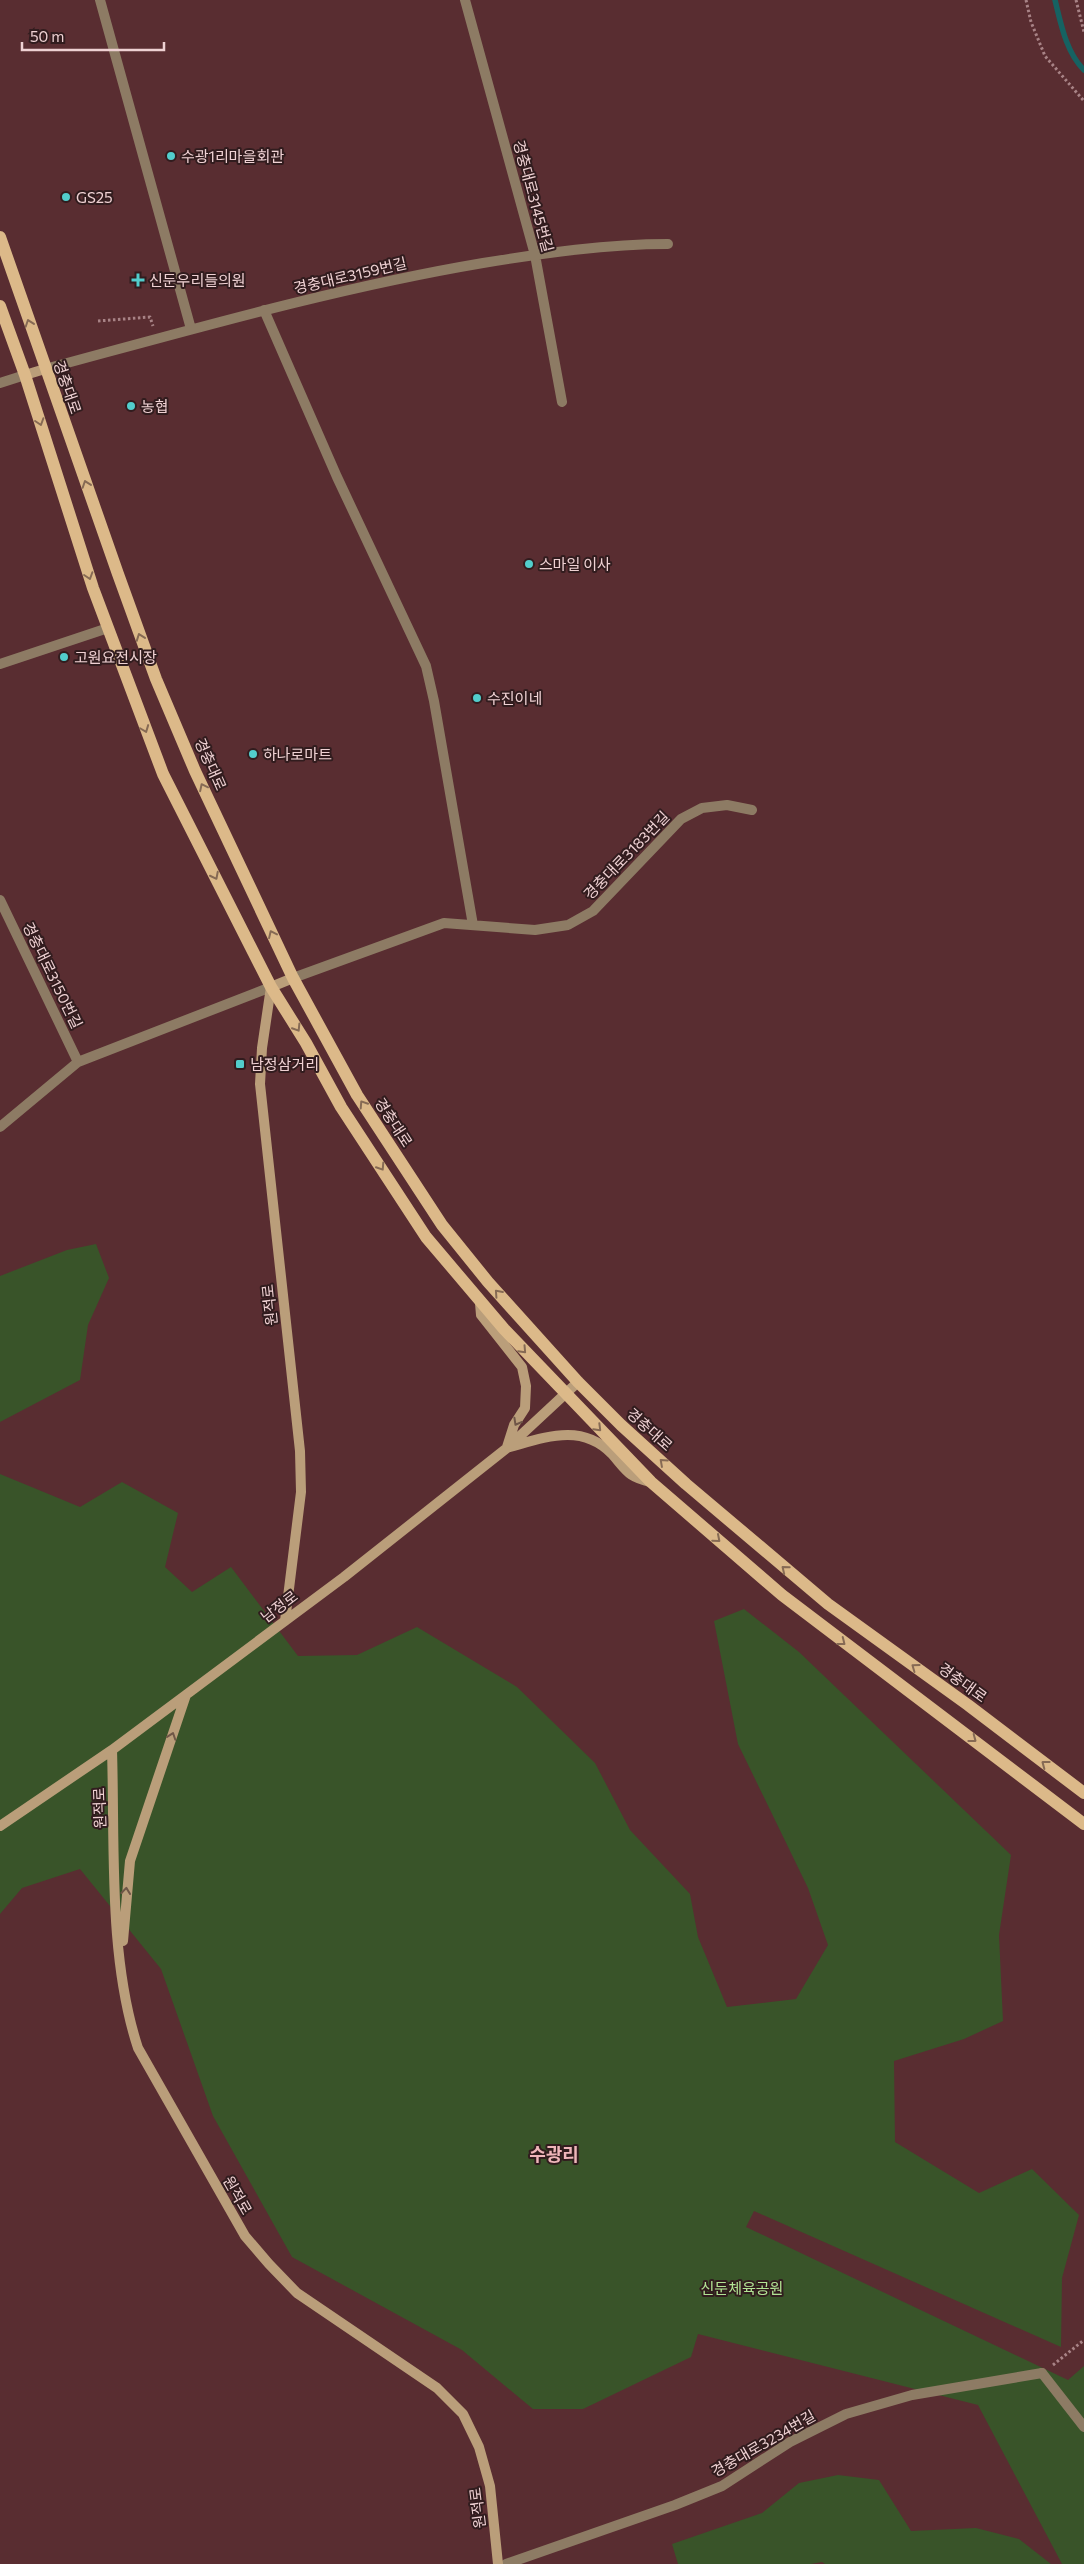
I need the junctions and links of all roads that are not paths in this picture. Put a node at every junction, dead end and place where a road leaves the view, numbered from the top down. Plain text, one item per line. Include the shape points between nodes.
1 (100, 0) edge
2 (465, 0) edge
3 (0, 238) edge
4 (668, 244) dead end
5 (535, 255) junction
6 (0, 306) edge
7 (264, 310) junction
8 (192, 329) junction
9 (45, 369) junction
10 (25, 375) junction
11 (0, 383) edge
12 (562, 402) dead end
13 (108, 628) junction
14 (0, 664) edge
15 (752, 810) dead end
16 (0, 900) edge
17 (473, 925) junction
18 (293, 978) junction
19 (271, 987) junction
20 (78, 1062) junction
21 (0, 1127) edge
22 (480, 1303) junction
23 (578, 1382) junction
24 (564, 1393) junction
25 (506, 1448) junction
26 (652, 1482) junction
27 (285, 1621) junction
28 (186, 1695) junction
29 (112, 1750) junction
30 (1084, 1793) edge
31 (1084, 1824) edge
32 (0, 1826) edge
33 (122, 1975) junction
34 (1084, 2427) edge
35 (498, 2564) edge
36 (506, 2564) edge

1 - 8 street
2 - 5 street, 경충대로3145번길
9 -> 3 main road, 경충대로
4 - 5 street, 경충대로3159번길 via 628,244
5 - 7 street, 경충대로3159번길 via 402,277
5 - 12 street, 경충대로3145번길
6 - 10 main road
7 - 8 street, 경충대로3159번길
7 - 17 street via 337,477 426,666
8 - 9 street, 경충대로3159번길
9 - 10 street
18 -> 9 main road, 경충대로 via 195,771 156,679
10 - 11 street
10 -> 13 main road
13 - 14 street
13 -> 19 main road via 163,774
15 - 17 street, 경충대로3183번길 via 727,805 702,808 681,819 593,911 568,925 535,930
16 - 20 street, 경충대로3150번길
17 - 18 street, 경충대로3183번길 via 444,923
18 - 19 street
23 -> 18 main road, 경충대로 via 442,1226 357,1095
19 - 20 street
19 -> 22 main road via 341,1107 426,1237
19 - 27 street, 원적로 via 260,1084 301,1484
20 - 21 street
22 -> 24 main road
22 -> 25 street via 481,1315 522,1367 526,1386 525,1408 514,1425
23 - 24 street, 남정로
30 -> 23 main road, 경충대로 via 821,1598 686,1484
24 - 25 street, 남정로
24 -> 26 main road
25 - 26 street via 541,1438 575,1434 591,1439 609,1452 634,1478
25 - 27 street, 남정로
26 -> 31 main road via 782,1595
27 - 28 street, 남정로
28 - 29 street, 남정로
33 -> 28 street via 130,1861
29 - 32 street, 남정로
29 - 33 street, 원적로 via 117,1930
33 - 35 street, 원적로 via 127,2014 138,2048 245,2236 297,2293 437,2388 463,2414 479,2447 490,2486
34 - 36 street, 경충대로3234번길 via 1042,2373 912,2395 846,2414 790,2442 722,2486

